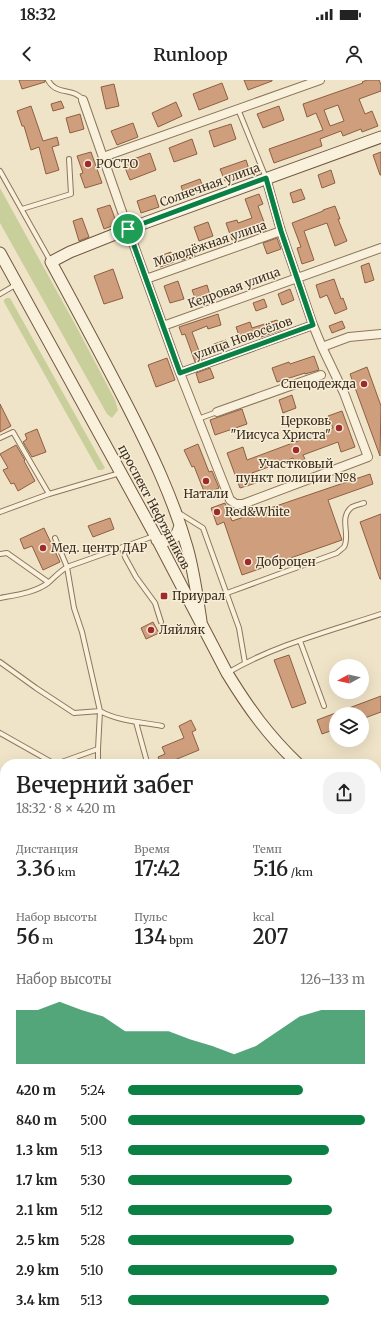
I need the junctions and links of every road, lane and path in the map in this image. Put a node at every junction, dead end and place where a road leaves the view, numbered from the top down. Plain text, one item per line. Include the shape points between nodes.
1 (48, 80) edge
2 (320, 80) edge
3 (84, 100) joint
4 (238, 109) junction
5 (381, 137) edge
6 (103, 157) junction
7 (69, 159) dead end
8 (0, 171) edge
9 (266, 178) junction
10 (22, 209) junction
11 (128, 229) junction
12 (281, 231) junction
13 (381, 248) edge
14 (0, 253) edge
15 (51, 262) junction
16 (297, 278) junction
17 (146, 279) junction
18 (18, 284) junction
19 (0, 294) edge
20 (313, 325) junction
21 (164, 326) junction
22 (381, 334) edge
23 (322, 347) junction
24 (180, 373) junction
25 (321, 375) dead end
26 (217, 412) joint
27 (198, 419) junction
28 (0, 438) edge
29 (121, 473) junction
30 (49, 494) junction
31 (364, 503) dead end
32 (174, 509) junction
33 (0, 512) edge
34 (180, 525) junction
35 (55, 538) dead end
36 (156, 538) junction
37 (122, 547) junction
38 (0, 554) edge
39 (67, 567) junction
40 (59, 572) junction
41 (69, 577) junction
42 (48, 582) junction
43 (227, 593) junction
44 (0, 598) edge
45 (381, 614) edge
46 (201, 621) junction
47 (161, 622) dead end
48 (300, 641) junction
49 (0, 662) edge
50 (245, 663) junction
51 (227, 673) junction
52 (324, 706) dead end
53 (100, 711) junction
54 (136, 722) junction
55 (162, 726) dead end
56 (0, 733) edge
57 (98, 749) junction
58 (47, 759) edge
59 (70, 759) edge
60 (98, 759) edge
61 (146, 759) edge
62 (293, 759) edge

1 - 3 lane via 53,87 77,93
2 - 4 street
3 - 6 street
4 - 6 street
4 - 9 lane
5 - 9 street, Солнечная улица
6 - 11 street
7 - 10 lane via 71,194
8 - 10 lane
9 - 11 street, Солнечная улица
9 - 12 street
10 - 15 lane
11 - 15 street, Солнечная улица
11 - 17 street
12 - 16 street
12 - 17 street, Молодёжная улица
13 - 16 street, Кедровая улица
14 - 18 street, проспект Нефтяников
15 - 32 street via 152,453
16 - 20 street
16 - 21 street, Кедровая улица
17 - 21 street
18 - 19 lane
18 - 29 street, проспект Нефтяников
20 - 23 street
20 - 24 street, улица Новосёлов
21 - 24 street
22 - 23 street via 349,337
23 - 27 street via 344,394 368,457 242,504 236,504 230,500
24 - 27 street
25 - 26 street
26 - 27 lane
28 - 30 lane via 13,432
29 - 30 lane
29 - 36 street, проспект Нефтяников
30 - 33 lane
31 - 43 lane via 348,512 345,518 346,543 337,553
32 - 34 street
32 - 43 lane via 203,528
34 - 36 street via 178,534 172,539 166,541
34 - 46 street via 196,583
35 - 39 lane
36 - 37 lane
36 - 46 street, проспект Нефтяников
37 - 39 lane
37 - 47 lane via 136,577 155,604
38 - 42 lane via 6,553
39 - 40 lane
39 - 41 lane
40 - 41 lane
40 - 42 lane
41 - 53 lane via 74,608
42 - 44 lane via 34,590
43 - 50 lane via 240,628
45 - 48 lane
46 - 51 street, проспект Нефтяников
48 - 50 lane
48 - 52 lane
49 - 53 lane via 74,712
50 - 51 lane
51 - 62 street, проспект Нефтяников via 260,724
53 - 54 lane
53 - 57 lane
54 - 55 lane
54 - 61 lane
56 - 58 lane
57 - 59 lane
57 - 60 lane

